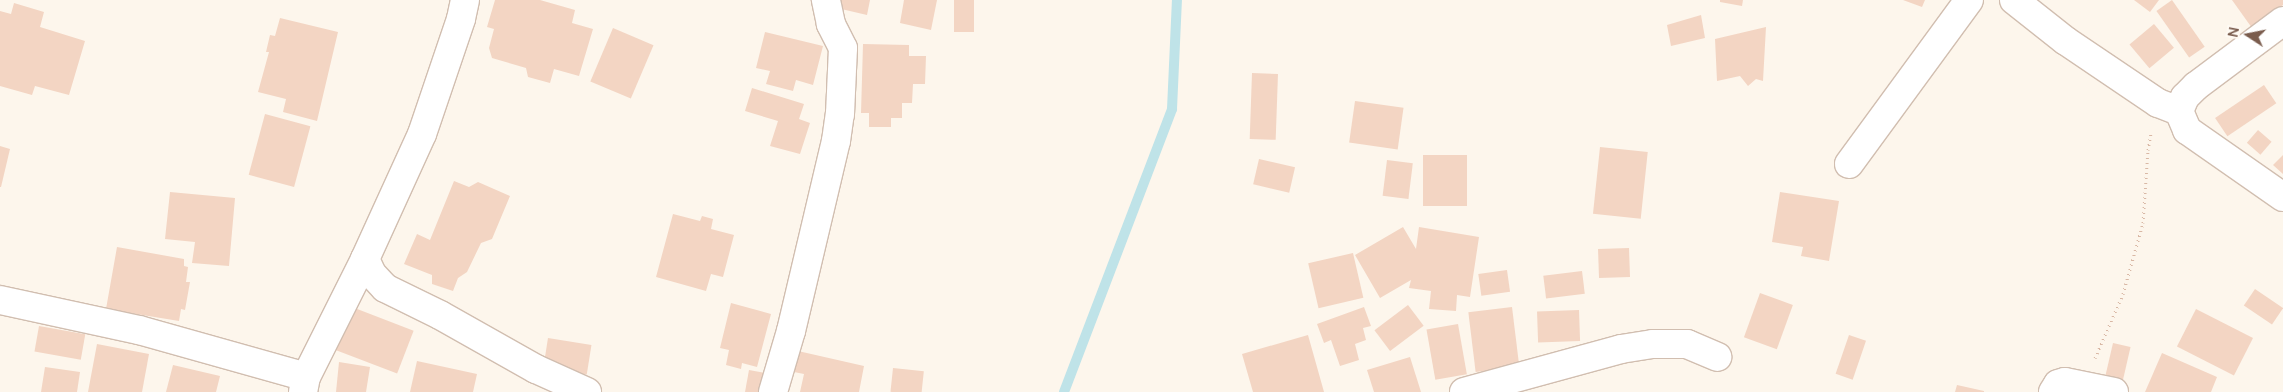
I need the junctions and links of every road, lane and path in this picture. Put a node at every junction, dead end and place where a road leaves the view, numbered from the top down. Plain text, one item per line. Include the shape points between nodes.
1 (465, 0) edge
2 (826, 0) edge
3 (1969, 0) edge
4 (2014, 0) edge
5 (2283, 21) edge
6 (2169, 107) junction
7 (1849, 164) dead end
8 (2283, 197) edge
9 (365, 260) junction
10 (0, 300) edge
11 (1717, 357) dead end
12 (304, 384) edge
13 (2083, 384) junction
14 (588, 392) edge
15 (773, 392) edge
16 (1464, 392) edge
17 (2053, 392) edge
18 (2114, 392) edge

1 - 9 street via 422,134
2 - 15 street via 831,24 843,48 840,114 791,331
3 - 7 street
4 - 6 street via 2066,41
5 - 6 street
6 - 8 street via 2187,130
6 - 13 path via 2148,150 2143,223 2123,294
9 - 12 street
9 - 14 street via 385,288 536,369
10 - 12 street via 139,330
11 - 16 street via 1687,344 1653,344 1621,349
13 - 17 street via 2064,382 2058,384
13 - 18 street

